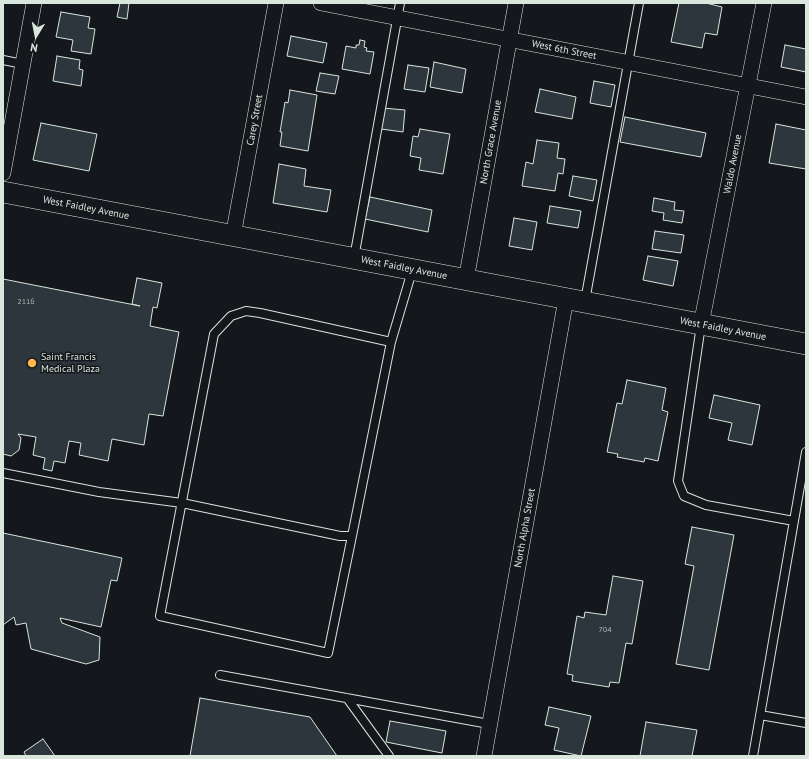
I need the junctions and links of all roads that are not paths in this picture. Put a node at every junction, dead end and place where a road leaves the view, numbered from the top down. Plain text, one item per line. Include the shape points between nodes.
1 (34, 3) edge
2 (276, 3) edge
3 (321, 3) edge
4 (516, 3) edge
5 (639, 3) edge
6 (764, 3) edge
7 (398, 10) edge
8 (510, 40) junction
9 (3, 60) edge
10 (628, 63) junction
11 (23, 64) junction
12 (749, 86) junction
13 (806, 97) edge
14 (3, 173) edge
15 (3, 192) edge
16 (233, 236) junction
17 (354, 259) junction
18 (412, 270) junction
19 (466, 280) junction
20 (575, 301) junction
21 (701, 325) junction
22 (391, 342) junction
23 (806, 344) edge
24 (806, 452) edge
25 (3, 472) edge
26 (182, 503) junction
27 (794, 521) junction
28 (352, 536) junction
29 (220, 675) dead end
30 (347, 698) junction
31 (760, 715) junction
32 (806, 723) edge
33 (490, 724) junction
34 (389, 756) edge
35 (484, 756) edge
36 (753, 756) edge

1 - 11 street
2 - 16 street, Carey Street
3 - 7 street, West 6th Street
4 - 8 street, North Grace Avenue
5 - 10 lane
6 - 12 street, Waldo Avenue
7 - 8 street, West 6th Street
7 - 17 lane
8 - 10 street, West 6th Street
8 - 19 street, North Grace Avenue
9 - 11 lane
10 - 12 street, West 6th Street
10 - 20 lane
11 - 14 street
12 - 13 street, West 6th Street
12 - 21 street, Waldo Avenue
15 - 16 street, West Faidley Avenue
16 - 17 street, West Faidley Avenue
17 - 18 street, West Faidley Avenue
18 - 19 street, West Faidley Avenue
18 - 22 lane
19 - 20 street, West Faidley Avenue
20 - 21 street, West Faidley Avenue
20 - 33 street, North Alpha Street
21 - 23 street, West Faidley Avenue
21 - 27 lane via 678,481 684,496 706,505
22 - 26 lane via 260,313 246,311 230,316 214,334
22 - 28 lane
24 - 27 lane
25 - 26 lane via 99,492
26 - 28 lane via 340,536
26 - 28 lane via 160,616 328,653
27 - 31 lane
29 - 30 lane
30 - 33 lane
30 - 34 lane
31 - 32 lane
31 - 36 lane
33 - 35 street, North Alpha Street

